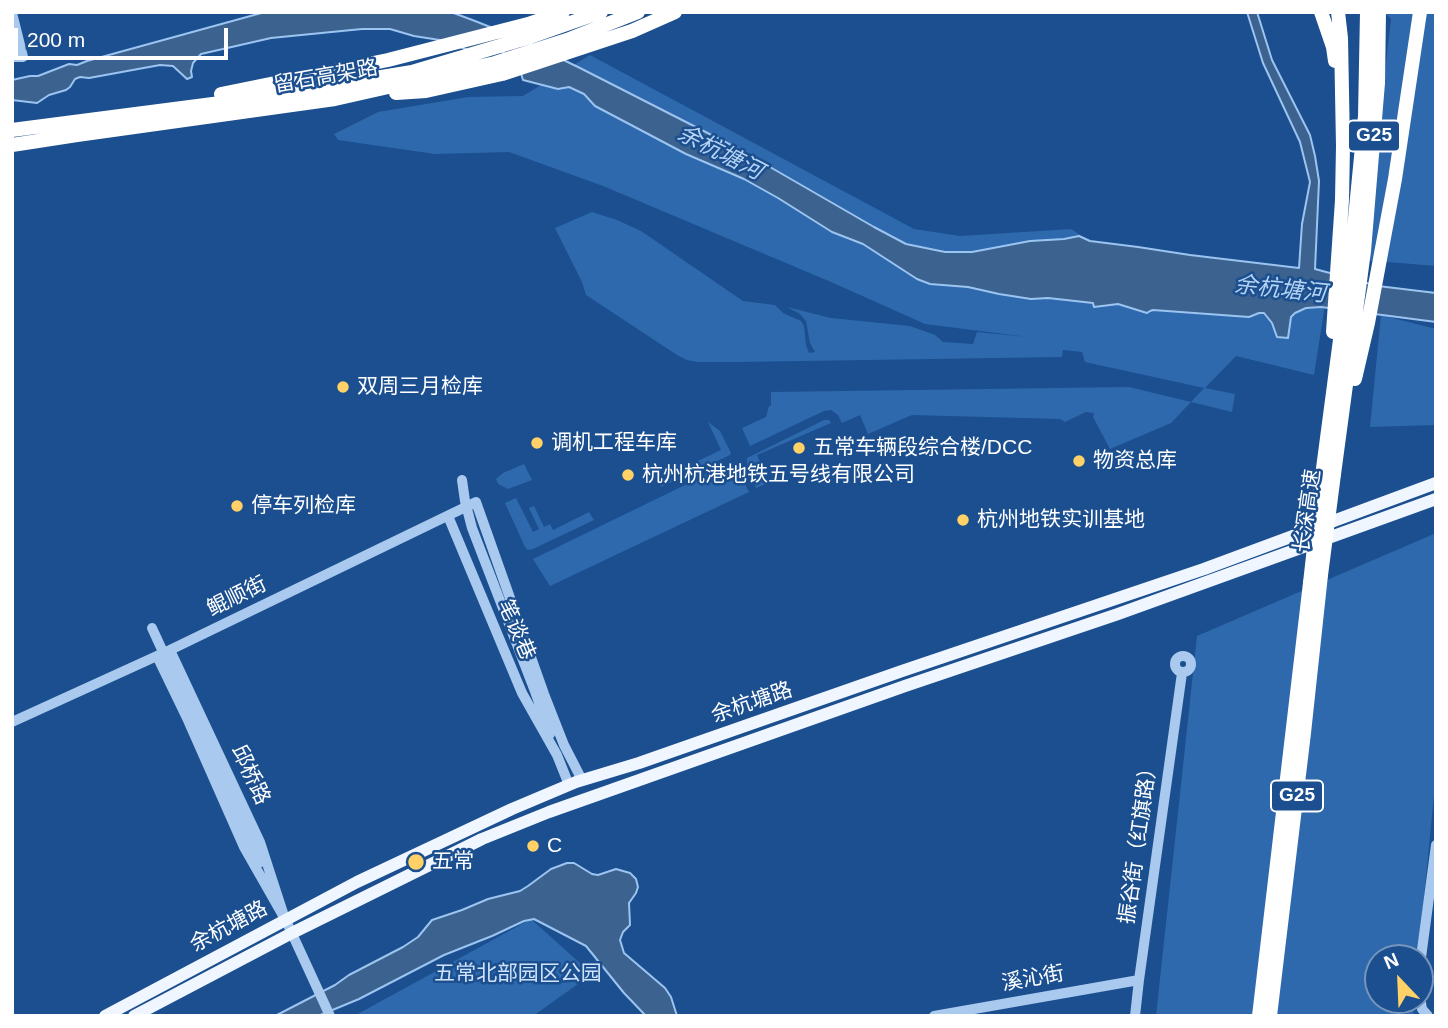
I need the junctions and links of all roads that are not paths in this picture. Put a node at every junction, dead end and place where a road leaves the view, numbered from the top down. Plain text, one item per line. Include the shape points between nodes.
1 (563, 12) edge
2 (601, 12) edge
3 (638, 12) edge
4 (675, 12) edge
5 (1321, 12) edge
6 (1338, 12) edge
7 (1367, 12) edge
8 (1379, 12) edge
9 (1420, 12) edge
10 (12, 13) edge
11 (12, 57) edge
12 (335, 99) junction
13 (148, 111) junction
14 (15, 129) edge
15 (15, 145) edge
16 (1343, 146) junction
17 (1357, 259) junction
18 (1331, 455) junction
19 (462, 480) dead end
20 (1436, 483) edge
21 (1436, 499) edge
22 (476, 502) joint
23 (448, 516) junction
24 (1315, 579) junction
25 (152, 628) dead end
26 (170, 650) junction
27 (157, 656) junction
28 (1182, 673) dead end
29 (536, 694) junction
30 (12, 722) edge
31 (564, 745) junction
32 (557, 755) junction
33 (576, 783) junction
34 (1436, 845) edge
35 (285, 919) junction
36 (292, 933) junction
37 (1423, 944) edge
38 (1139, 980) junction
39 (105, 1016) edge
40 (134, 1016) edge
41 (330, 1016) edge
42 (934, 1016) edge
43 (1135, 1016) edge
44 (1259, 1016) edge
45 (1270, 1016) edge

1 - 13 highway via 388,61
2 - 13 highway, 留石高架路 via 412,72
3 - 12 highway, 留石高架路 via 495,63
4 - 12 highway via 502,74 426,91
5 - 16 highway via 1333,47
6 - 16 highway
7 - 17 highway, 长深高速 / G25
8 - 17 highway, 长深高速 / G25 via 1378,83
9 - 18 highway via 1379,268
10 - 11 street via 23,57
12 - 15 highway, 留石高架路
13 - 14 highway, 留石高架路
16 - 18 highway
17 - 18 highway, 长深高速 / G25
18 - 24 highway, 长深高速 / G25, bridge
19 - 29 street, 笔谈巷, bridge via 472,528
20 - 33 main road, 余杭塘路 via 1204,569
21 - 36 main road, 余杭塘路 via 549,812 482,839
22 - 23 street, 鲲顺街
22 - 31 street, 笔谈巷
23 - 26 street, 鲲顺街
23 - 32 street, 笔谈巷 via 522,693
24 - 44 highway, 长深高速 / G25
24 - 45 highway, 长深高速 / G25 via 1304,733
25 - 35 street, 邱桥路, bridge
26 - 27 street, 鲲顺街
26 - 35 street, 邱桥路 via 260,842
27 - 30 street, 鲲顺街
27 - 35 street, 邱桥路 via 244,848
28 - 38 street, 振谷街（红旗路）
29 - 31 street, 笔谈巷
29 - 32 street, 笔谈巷
31 - 33 street, 笔谈巷
32 - 33 street, 笔谈巷
33 - 35 main road, 余杭塘路 via 512,809
34 - 37 street
35 - 36 street, 邱桥路
35 - 39 main road, 余杭塘路
36 - 40 main road, 余杭塘路
36 - 41 street, 邱桥路
38 - 42 street, 溪沁街
38 - 43 street, 振谷街（红旗路）

